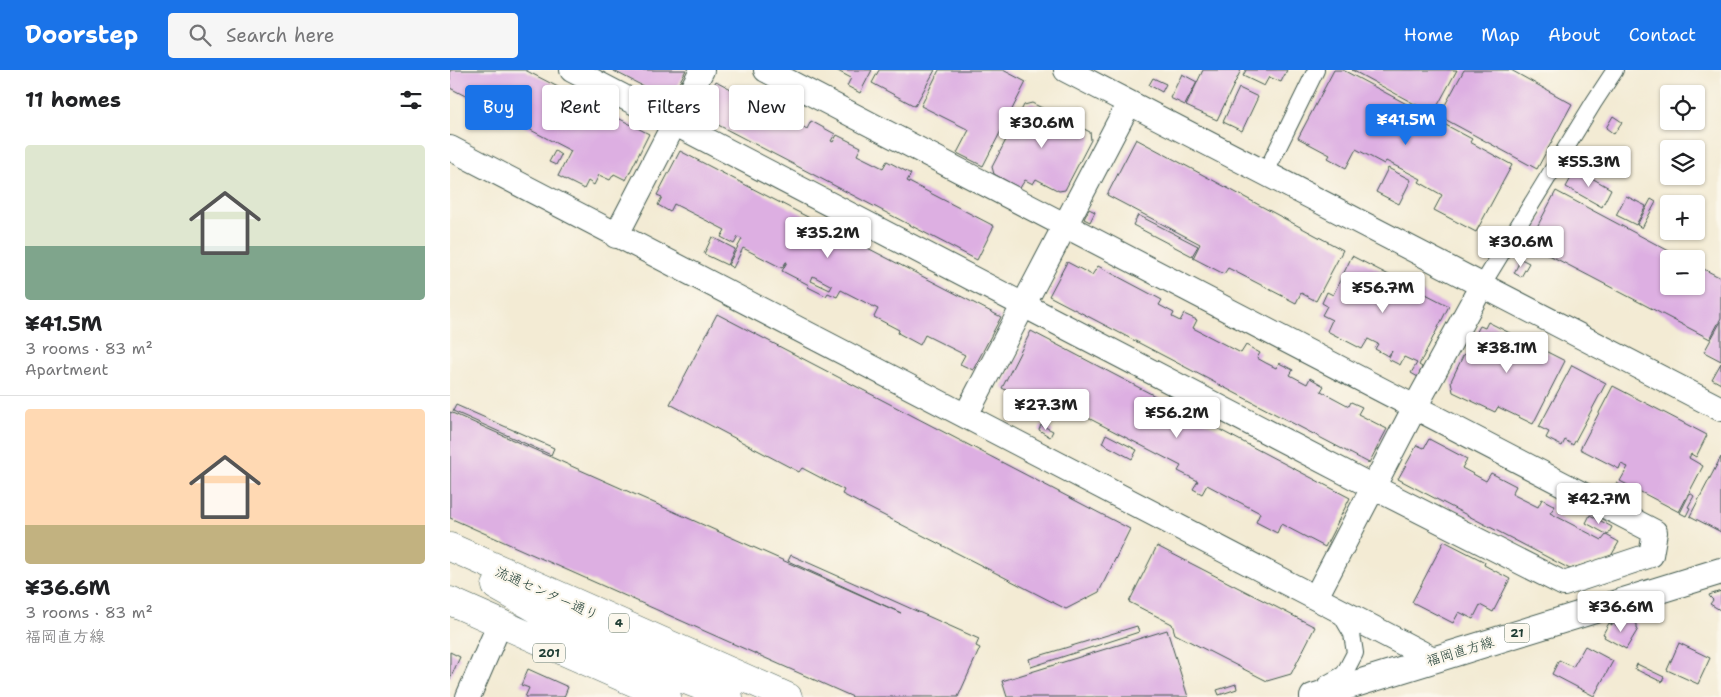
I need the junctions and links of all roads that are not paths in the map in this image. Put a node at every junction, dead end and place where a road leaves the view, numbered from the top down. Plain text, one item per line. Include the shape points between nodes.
1 (572, 70) edge
2 (702, 70) edge
3 (766, 70) edge
4 (1066, 70) edge
5 (1316, 70) edge
6 (1615, 70) edge
7 (694, 85) edge
8 (629, 99) edge
9 (1129, 103) junction
10 (671, 130) edge
11 (688, 130) edge
12 (450, 148) edge
13 (1266, 172) junction
14 (1066, 226) junction
15 (616, 236) junction
16 (1482, 285) junction
17 (1024, 305) junction
18 (1415, 407) junction
19 (1721, 409) edge
20 (966, 415) junction
21 (1373, 487) junction
22 (450, 548) edge
23 (450, 566) edge
24 (1721, 570) edge
25 (1316, 597) junction
26 (450, 601) edge
27 (450, 609) edge
28 (497, 630) junction
29 (535, 648) junction
30 (1433, 659) junction
31 (468, 697) edge
32 (648, 697) edge
33 (667, 697) edge
34 (675, 697) edge
35 (729, 697) edge
36 (781, 697) edge
37 (788, 697) edge
38 (1302, 697) edge
39 (1313, 697) edge

1 - 8 street
2 - 7 street
3 - 14 street
4 - 9 street
5 - 13 street
6 - 16 street
9 - 13 street
9 - 14 street
10 - 15 street
11 - 17 street
12 - 15 street
13 - 16 street
14 - 17 street
14 - 18 street
15 - 20 street
16 - 18 street
16 - 19 street
17 - 20 street
17 - 21 street
18 - 21 street
18 - 21 street via 1655,532 1651,555 1564,584
20 - 25 street
21 - 25 street
22 - 36 highway, 流通センター通り
22 - 37 highway, 4
23 - 35 highway via 494,585 582,634
24 - 30 main road, 福岡直方線 / 21
25 - 30 street
25 - 38 street via 1342,617 1352,634 1356,653 1344,674
26 - 33 highway
27 - 28 highway, 201
28 - 29 highway, 201
28 - 31 street
29 - 32 highway, 201
29 - 34 highway
30 - 39 main road, 福岡直方線 / 21

